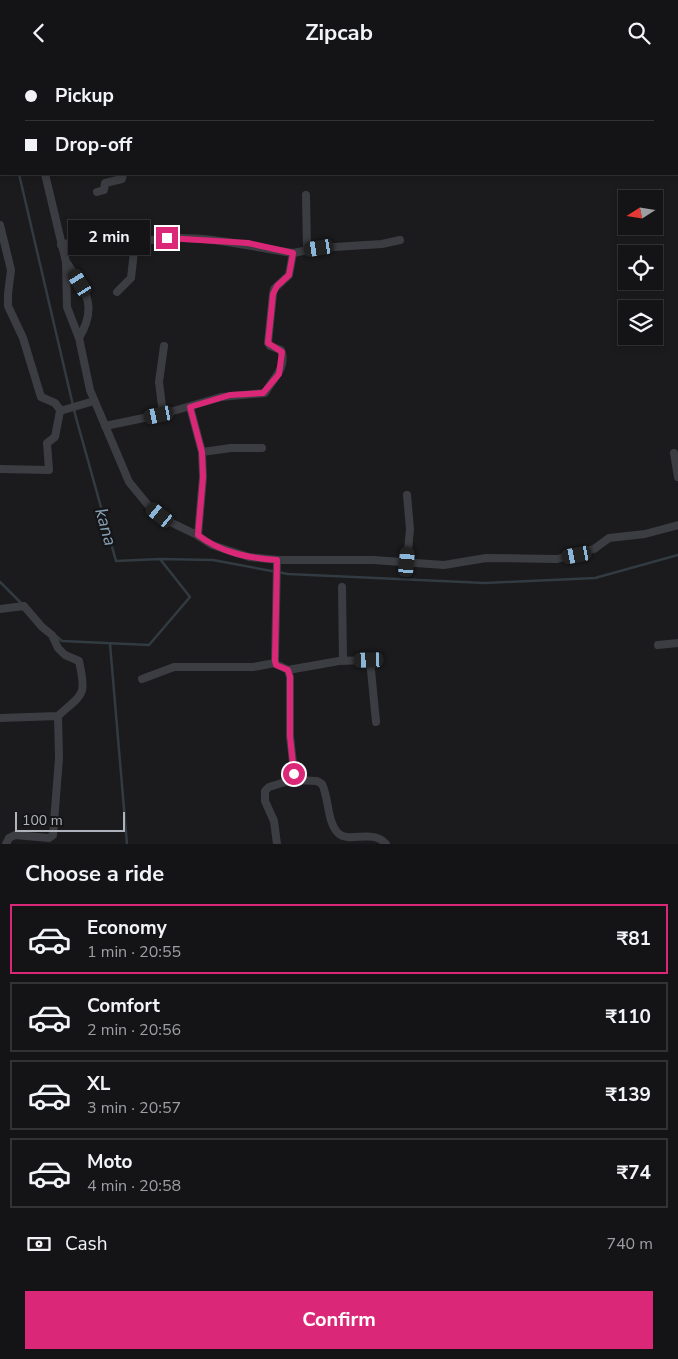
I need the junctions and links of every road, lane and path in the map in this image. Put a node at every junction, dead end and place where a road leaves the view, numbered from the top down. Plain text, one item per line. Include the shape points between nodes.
1 (45, 175) edge
2 (123, 175) edge
3 (97, 192) dead end
4 (306, 195) dead end
5 (0, 225) edge
6 (400, 240) dead end
7 (134, 243) junction
8 (61, 245) junction
9 (307, 250) junction
10 (293, 253) junction
11 (66, 262) junction
12 (117, 291) dead end
13 (79, 338) junction
14 (164, 347) dead end
15 (94, 401) junction
16 (190, 407) junction
17 (62, 410) junction
18 (163, 414) junction
19 (105, 427) junction
20 (262, 448) dead end
21 (202, 452) junction
22 (674, 453) dead end
23 (0, 469) edge
24 (678, 477) edge
25 (407, 495) dead end
26 (678, 525) edge
27 (198, 535) junction
28 (277, 560) junction
29 (407, 562) junction
30 (342, 587) dead end
31 (0, 609) edge
32 (678, 643) edge
33 (658, 645) dead end
34 (343, 661) junction
35 (275, 663) junction
36 (288, 670) junction
37 (142, 679) dead end
38 (58, 716) junction
39 (0, 718) edge
40 (376, 722) dead end
41 (295, 779) junction
42 (6, 844) edge
43 (277, 844) edge
44 (386, 844) edge

1 - 8 street
2 - 3 street via 122,179 106,183 105,189
4 - 9 street
5 - 17 street via 11,265 10,310 23,337 41,397
6 - 9 street
7 - 8 street via 124,229
7 - 10 street via 194,238
7 - 12 street via 131,278
8 - 11 street
9 - 10 street
10 - 16 street via 289,275 274,289 271,301 268,343 282,352 278,375 263,393 230,395
11 - 13 street via 67,307
11 - 13 street via 90,307 89,320
13 - 15 street
14 - 18 street via 160,383
15 - 17 street
15 - 19 street
16 - 18 street
16 - 21 street
17 - 23 street via 56,437 47,443 49,470
18 - 19 street
19 - 27 street via 138,495 164,519
20 - 21 street
21 - 27 street
22 - 24 street
25 - 29 street via 410,529
26 - 29 street via 645,534 609,538 594,549 557,559 486,558 450,565
27 - 28 street via 212,545 236,554
28 - 29 street
28 - 35 street
30 - 34 street
31 - 38 street via 24,607 52,635 58,648 78,661 83,692
32 - 33 street
34 - 36 street
34 - 40 street via 371,660
35 - 36 street
35 - 37 street via 253,667 174,667
36 - 41 street
38 - 39 street
38 - 42 street via 59,758 53,835 49,838 15,835
41 - 43 street via 265,791
41 - 44 street via 317,781 322,785 339,834 372,836

